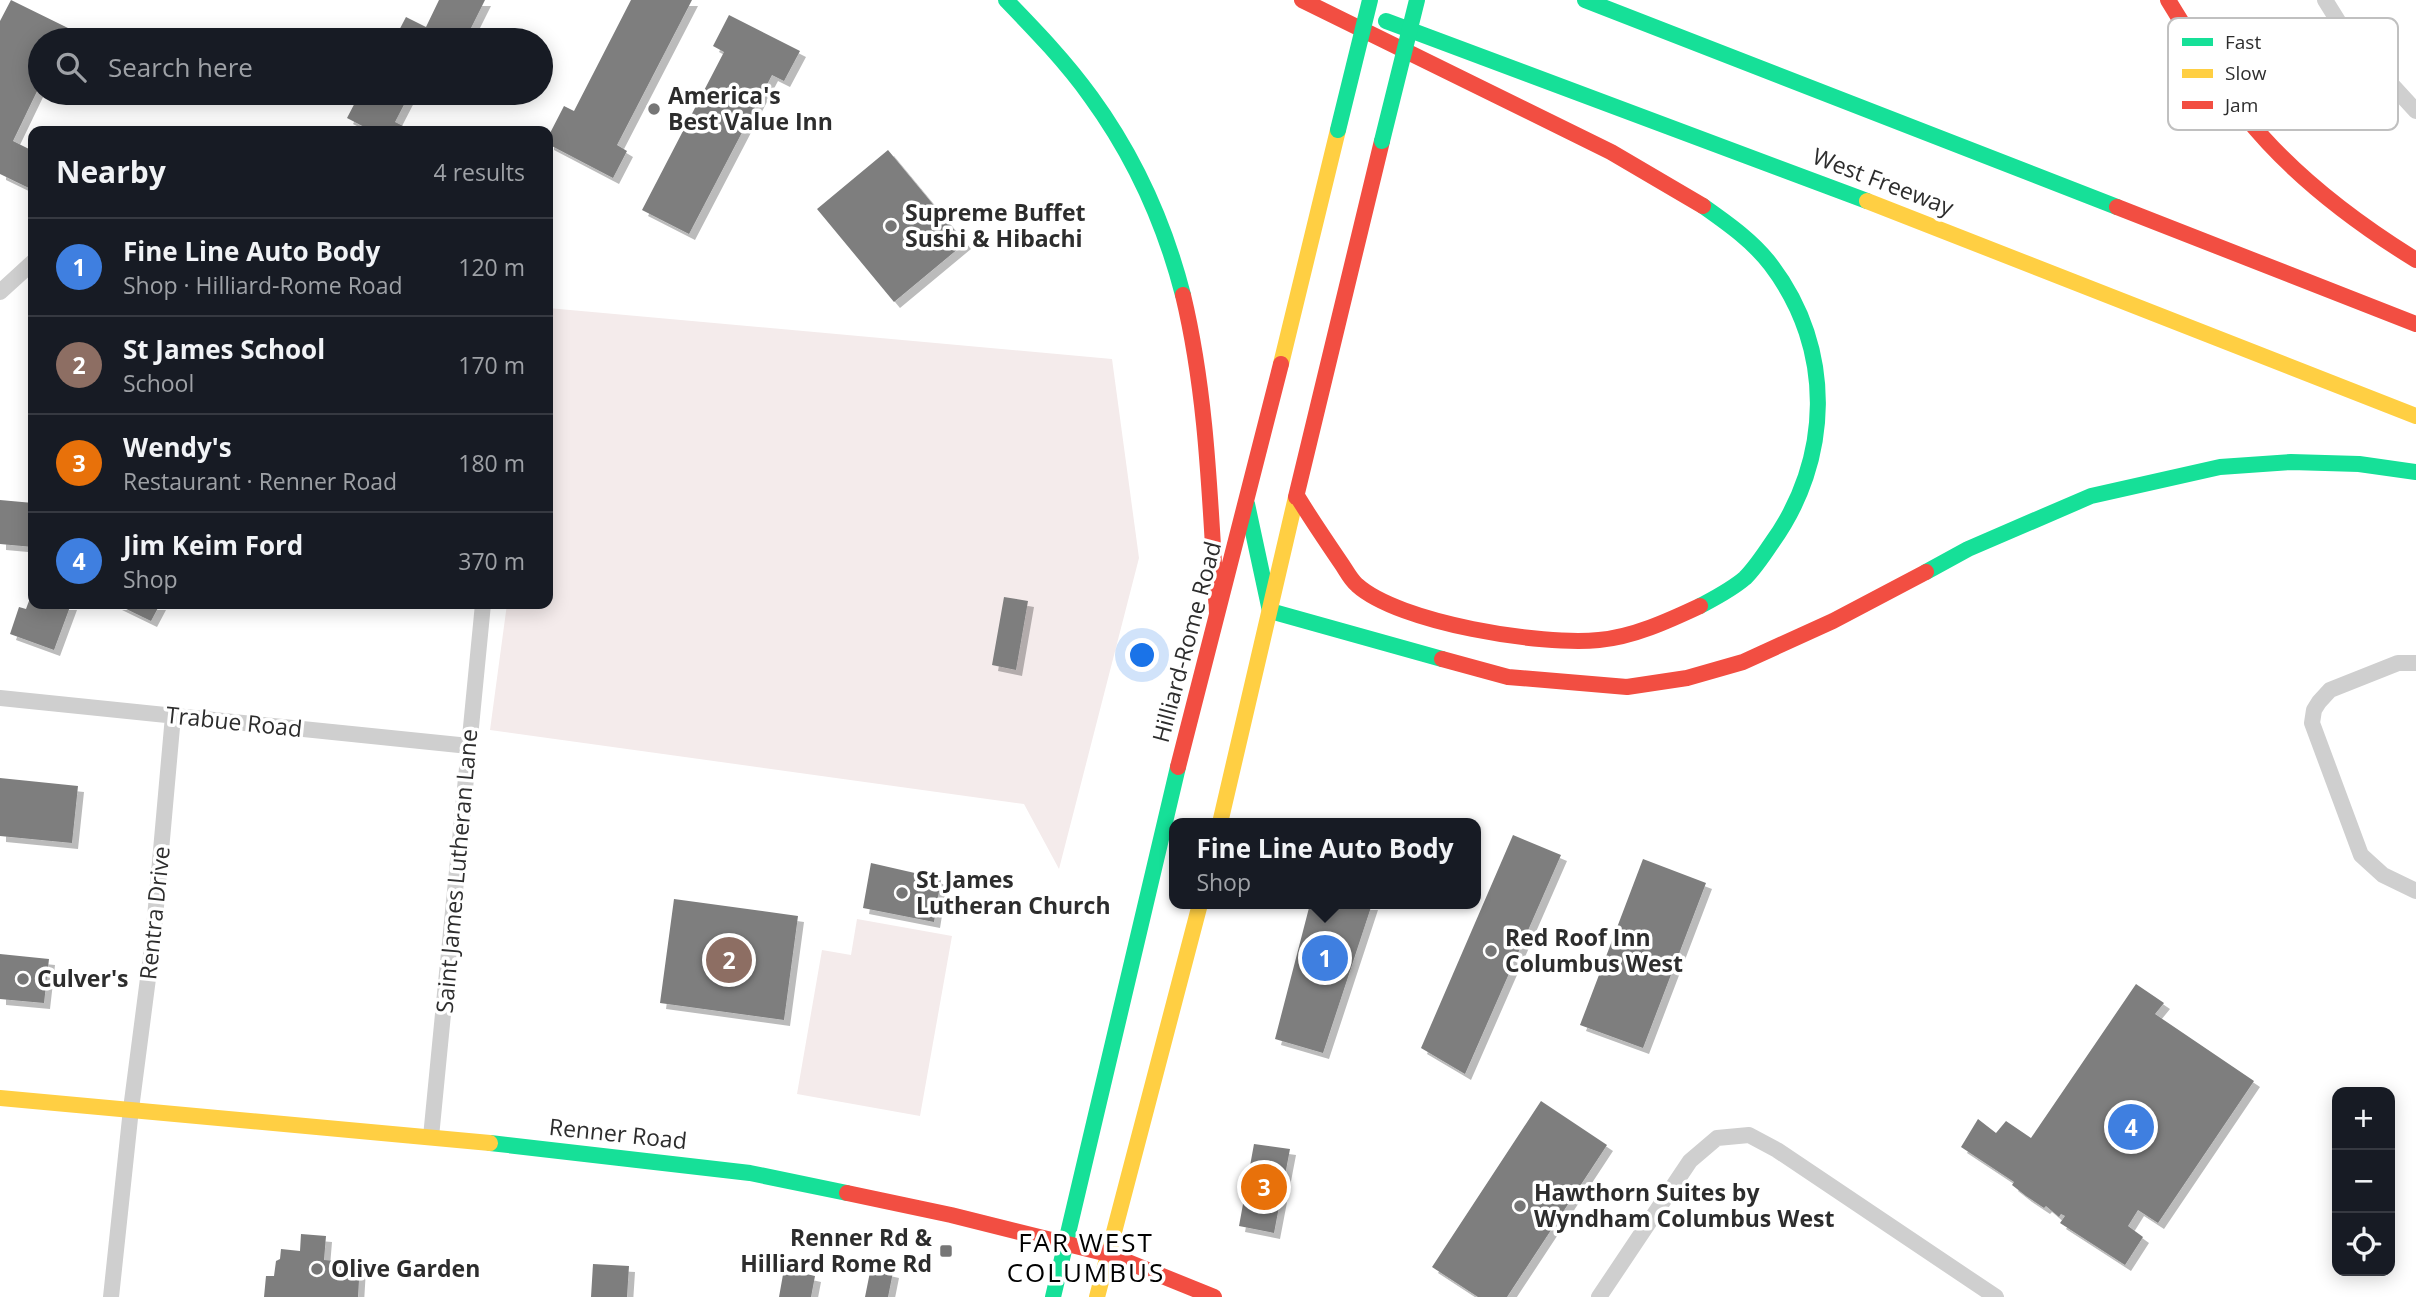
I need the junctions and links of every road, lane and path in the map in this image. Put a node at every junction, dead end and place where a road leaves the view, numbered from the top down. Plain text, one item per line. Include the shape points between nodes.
1 (1006, 0) edge
2 (1302, 0) edge
3 (1329, 0) edge
4 (1370, 0) edge
5 (1417, 0) edge
6 (1585, 0) edge
7 (2168, 0) edge
8 (2325, 0) edge
9 (2179, 18) edge
10 (2336, 18) edge
11 (2398, 91) edge
12 (2416, 111) edge
13 (2258, 130) edge
14 (2416, 260) edge
15 (28, 267) edge
16 (0, 292) edge
17 (2416, 324) edge
18 (2416, 416) edge
19 (2416, 472) edge
20 (1297, 496) junction
21 (1247, 504) junction
22 (483, 609) edge
23 (1270, 611) junction
24 (1217, 613) junction
25 (2416, 663) edge
26 (0, 698) edge
27 (173, 716) junction
28 (469, 746) junction
29 (1221, 818) edge
30 (2416, 891) edge
31 (1199, 909) edge
32 (0, 1098) edge
33 (131, 1109) junction
34 (431, 1137) junction
35 (1066, 1243) junction
36 (1108, 1254) junction
37 (111, 1297) edge
38 (1053, 1297) edge
39 (1097, 1297) edge
40 (1214, 1297) edge
41 (1599, 1297) edge
42 (1996, 1297) edge

1 - 24 main road via 1091,96 1142,183 1166,242 1185,299 1199,381
2 - 20 main road via 1611,152 1740,232 1771,264 1809,334 1818,373 1820,419 1798,502 1778,539 1743,580 1702,604 1612,639 1492,631 1382,602 1356,583
3 - 18 main road, West Freeway via 1837,189
4 - 21 main road, Hilliard-Rome Road, bridge
5 - 20 main road, bridge
6 - 17 main road
7 - 9 main road
8 - 10 street
11 - 12 street
13 - 14 main road via 2316,187
15 - 16 street
19 - 23 main road via 2359,464 2220,467 2091,496 1968,549 1833,621 1743,662 1687,678 1627,687 1508,677
20 - 23 main road
21 - 23 main road
21 - 24 main road, Hilliard-Rome Road
22 - 28 street, Saint James Lutheran Lane
23 - 29 main road
24 - 35 main road, Hilliard-Rome Road
25 - 30 street via 2398,663 2330,690 2314,710 2312,723 2361,855 2383,875
26 - 27 street, Trabue Road
27 - 28 street, Trabue Road
27 - 33 street, Rentra Drive via 153,940
28 - 34 street, Saint James Lutheran Lane
31 - 36 main road
32 - 33 main road, Renner Road
33 - 34 main road, Renner Road
33 - 37 street, Rentra Drive
34 - 35 main road, Renner Road via 750,1173
35 - 36 main road, Renner Road
35 - 38 main road, Hilliard-Rome Road
36 - 39 main road
36 - 40 main road, Renner Road
41 - 42 street via 1690,1161 1717,1138 1749,1135

